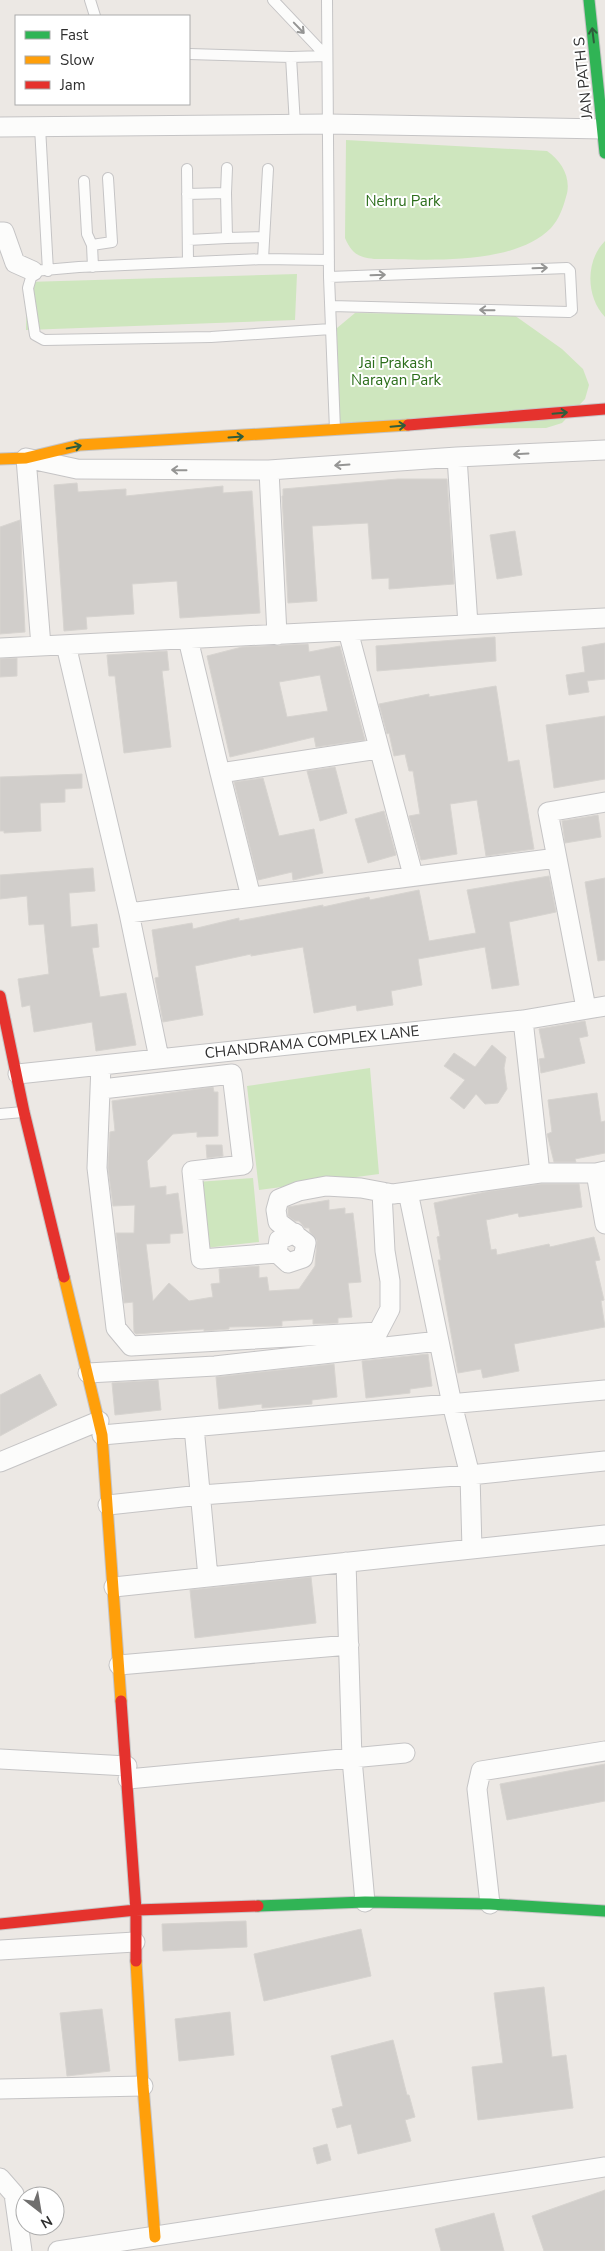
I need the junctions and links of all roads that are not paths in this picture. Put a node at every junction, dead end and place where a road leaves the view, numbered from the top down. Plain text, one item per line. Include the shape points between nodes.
1 (90, 0) edge
2 (272, 0) edge
3 (327, 0) edge
4 (589, 0) edge
5 (95, 15) edge
6 (190, 54) edge
7 (326, 56) junction
8 (291, 57) junction
9 (328, 124) junction
10 (294, 125) junction
11 (0, 127) edge
12 (40, 127) junction
13 (604, 129) junction
14 (605, 153) edge
15 (227, 168) dead end
16 (187, 169) dead end
17 (268, 169) dead end
18 (108, 178) dead end
19 (84, 181) dead end
20 (226, 193) junction
21 (188, 194) junction
22 (0, 232) edge
23 (264, 237) junction
24 (228, 238) junction
25 (188, 240) junction
26 (92, 245) junction
27 (263, 259) junction
28 (329, 260) junction
29 (188, 262) junction
30 (93, 267) junction
31 (41, 271) junction
32 (329, 278) junction
33 (331, 306) junction
34 (330, 329) junction
35 (605, 409) edge
36 (335, 431) junction
37 (605, 450) edge
38 (457, 457) junction
39 (26, 458) junction
40 (0, 459) edge
41 (269, 470) junction
42 (605, 618) edge
43 (468, 625) junction
44 (348, 631) junction
45 (277, 635) junction
46 (188, 639) junction
47 (66, 645) junction
48 (41, 646) junction
49 (0, 648) edge
50 (378, 749) junction
51 (220, 772) junction
52 (605, 802) edge
53 (557, 858) junction
54 (413, 875) junction
55 (251, 896) junction
56 (129, 912) junction
57 (0, 996) edge
58 (605, 1006) edge
59 (586, 1008) junction
60 (523, 1020) junction
61 (159, 1058) junction
62 (101, 1065) junction
63 (18, 1074) junction
64 (102, 1089) junction
65 (24, 1112) junction
66 (0, 1114) edge
67 (600, 1172) edge
68 (540, 1173) junction
69 (382, 1192) junction
70 (408, 1192) junction
71 (605, 1224) edge
72 (294, 1233) junction
73 (277, 1253) junction
74 (439, 1341) junction
75 (88, 1373) junction
76 (605, 1390) edge
77 (452, 1404) junction
78 (194, 1427) junction
79 (101, 1428) junction
80 (605, 1461) edge
81 (0, 1462) edge
82 (470, 1476) junction
83 (201, 1494) junction
84 (108, 1505) junction
85 (605, 1535) edge
86 (472, 1549) junction
87 (346, 1562) junction
88 (208, 1577) junction
89 (114, 1587) junction
90 (349, 1646) junction
91 (119, 1665) junction
92 (605, 1751) edge
93 (405, 1753) dead end
94 (0, 1758) edge
95 (352, 1759) junction
96 (127, 1773) junction
97 (365, 1902) junction
98 (490, 1904) junction
99 (136, 1910) junction
100 (605, 1911) edge
101 (0, 1924) edge
102 (135, 1942) junction
103 (0, 1950) edge
104 (143, 2086) junction
105 (0, 2089) edge
106 (605, 2167) edge
107 (0, 2178) edge
108 (155, 2237) junction
109 (113, 2247) edge
110 (22, 2251) edge
111 (58, 2251) edge

1 - 5 lane
2 -> 7 lane
3 - 7 lane
13 -> 4 street, JAN PATH S
6 - 8 lane
7 - 8 lane
7 - 9 lane
8 - 10 lane
9 - 10 street
9 - 13 street
9 - 28 lane
10 - 12 street
11 - 12 street
12 - 31 lane
13 - 14 street, JAN PATH S
15 - 20 lane
16 - 21 lane
17 - 23 lane
18 - 26 lane via 112,242
19 - 26 lane via 87,234
20 - 21 lane
20 - 24 lane
21 - 25 lane
22 - 31 street via 4,232 15,263
23 - 24 lane
23 - 27 lane
24 - 25 lane
25 - 29 lane
26 - 30 lane
27 - 28 lane
27 - 29 lane
28 - 32 lane
29 - 30 lane
30 - 31 lane
31 - 34 lane via 28,288 35,335 44,340
32 - 33 lane
32 -> 33 lane via 565,267 570,271 572,310
33 - 34 lane
34 - 36 lane
36 -> 35 street
39 -> 36 street via 80,446
37 -> 38 street
38 -> 41 street
38 - 43 street
39 - 40 street
41 -> 39 street via 77,468
39 - 48 street
41 - 45 street
42 - 43 street
43 - 44 street
44 - 45 street
44 - 50 street
45 - 46 street
46 - 47 street
46 - 51 street
47 - 48 street
47 - 56 street
48 - 49 street
50 - 51 street
50 - 54 street
51 - 55 street
52 - 53 street via 548,812
53 - 54 street
53 - 59 street
54 - 55 street
55 - 56 street
56 - 61 street
57 - 63 street
58 - 59 street, CHANDRAMA COMPLEX LANE
59 - 60 street, CHANDRAMA COMPLEX LANE
60 - 61 street, CHANDRAMA COMPLEX LANE
60 - 68 street
61 - 62 street, CHANDRAMA COMPLEX LANE
62 - 63 street, CHANDRAMA COMPLEX LANE
62 - 64 street
63 - 65 street
64 - 69 street via 97,1168 116,1328 131,1346 378,1332 390,1309
64 - 73 street via 232,1074 243,1165 192,1171 201,1259
65 - 66 lane
65 - 75 street
67 - 68 street
67 - 71 street
68 - 70 street
69 - 70 street
69 - 72 street via 326,1186 279,1199 276,1210 278,1222
70 - 74 street
72 - 73 street via 279,1240
72 - 73 street via 306,1243 303,1258 288,1263
74 - 75 street via 215,1366
74 - 77 street
75 - 79 street
76 - 77 street
77 - 78 street
77 - 82 street
78 - 79 street
78 - 83 street
79 - 81 street
79 - 84 street
80 - 82 street
82 - 83 street
82 - 86 street
83 - 84 street
83 - 88 street
84 - 89 street
85 - 86 street
86 - 87 street
87 - 88 street
87 - 90 street
88 - 89 street
89 - 91 street
90 - 91 street
90 - 95 street
91 - 96 street
92 - 98 street via 481,1771 477,1789
93 - 95 street
94 - 96 street
95 - 96 street
95 - 97 street
96 - 99 street
97 - 98 street
97 - 99 street
98 - 100 street
99 - 101 street
99 - 102 street
102 - 103 street
102 - 104 street
104 - 105 street
104 - 108 street
106 - 108 street
107 - 110 street via 14,2194
108 - 109 street
109 - 111 street

